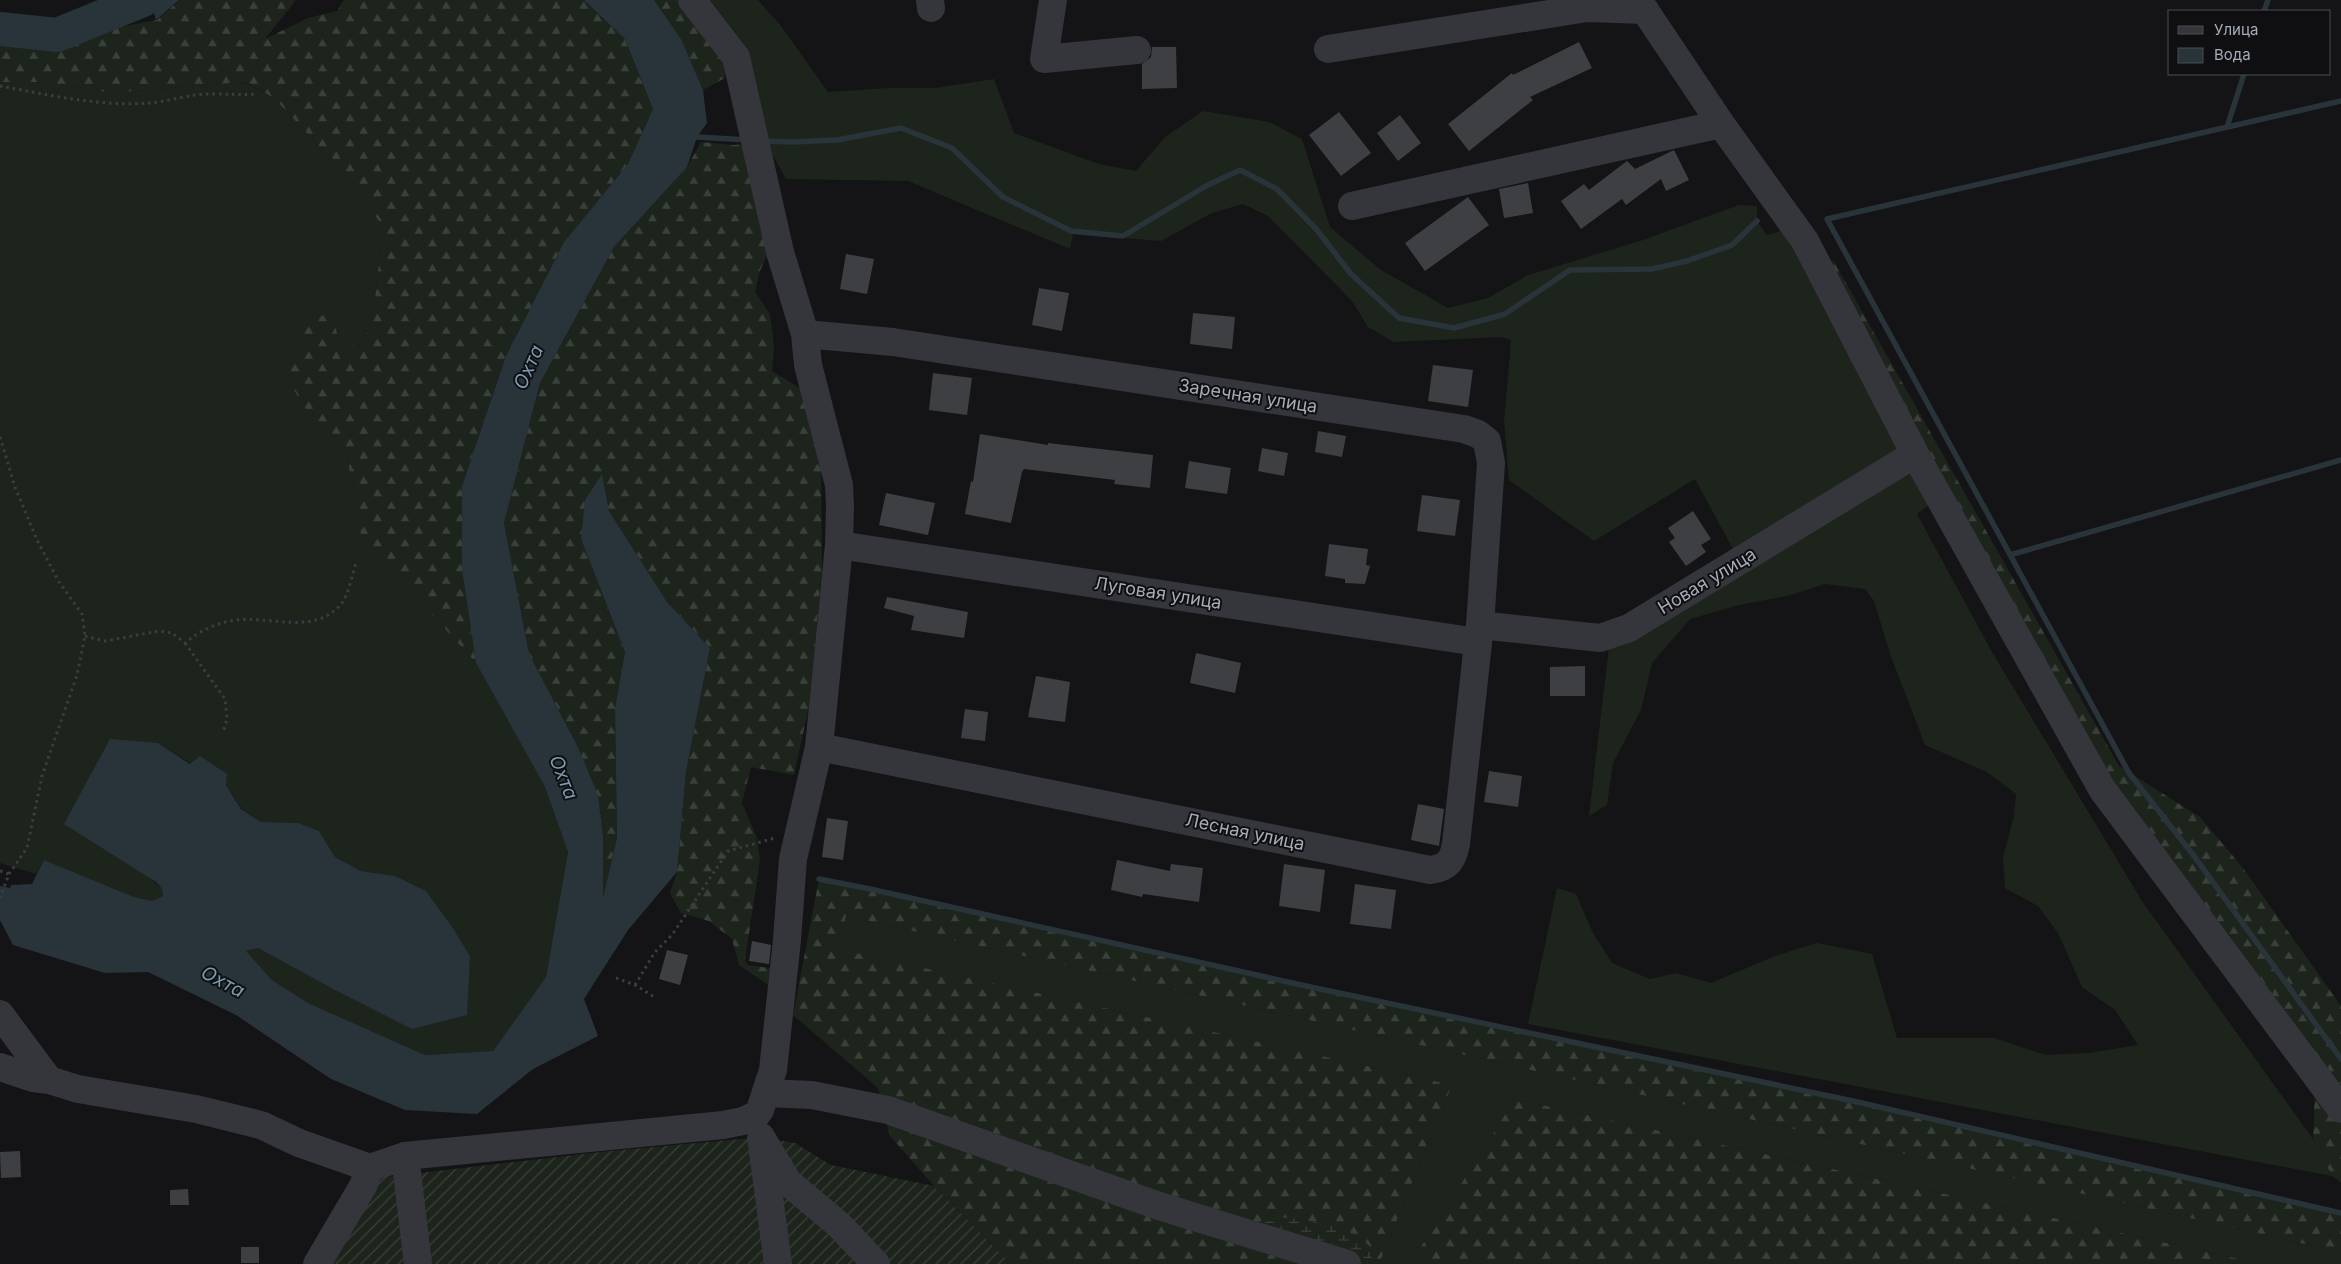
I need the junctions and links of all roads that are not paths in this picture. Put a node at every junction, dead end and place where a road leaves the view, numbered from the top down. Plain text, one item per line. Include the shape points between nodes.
1 (692, 0) edge
2 (1053, 0) edge
3 (1641, 5) edge
4 (1328, 49) dead end
5 (1137, 50) dead end
6 (1721, 124) junction
7 (1352, 206) dead end
8 (805, 334) junction
9 (1915, 454) junction
10 (839, 545) junction
11 (1478, 634) junction
12 (820, 747) junction
13 (0, 1014) edge
14 (0, 1067) edge
15 (49, 1080) junction
16 (766, 1093) junction
17 (2341, 1109) edge
18 (405, 1156) junction
19 (370, 1168) junction
20 (317, 1264) edge
21 (418, 1264) edge
22 (778, 1264) edge
23 (876, 1264) edge
24 (1347, 1264) edge

1 - 8 street via 736,57 780,252
2 - 5 street via 1044,59
3 - 4 street via 1587,8
3 - 6 street
6 - 7 street
6 - 9 street via 1805,241
8 - 10 street via 808,365 839,486
8 - 11 street, Заречная улица via 923,347 1464,429 1478,434 1487,441 1491,463
9 - 11 street, Новая улица via 1629,628 1600,638
9 - 17 street via 2102,789
10 - 11 street, Луговая улица
10 - 12 street
11 - 12 street, Лесная улица via 1454,858 1446,867 1438,869 1420,868
12 - 16 street via 793,859 780,1018 773,1070
13 - 15 street
14 - 15 street
15 - 19 street via 78,1089 196,1109 262,1125
16 - 18 street via 756,1115 723,1125
16 - 24 street via 812,1094 888,1110 1160,1206
18 - 19 street
18 - 21 street
19 - 20 street via 363,1186
22 - 23 street via 761,1137 788,1182

